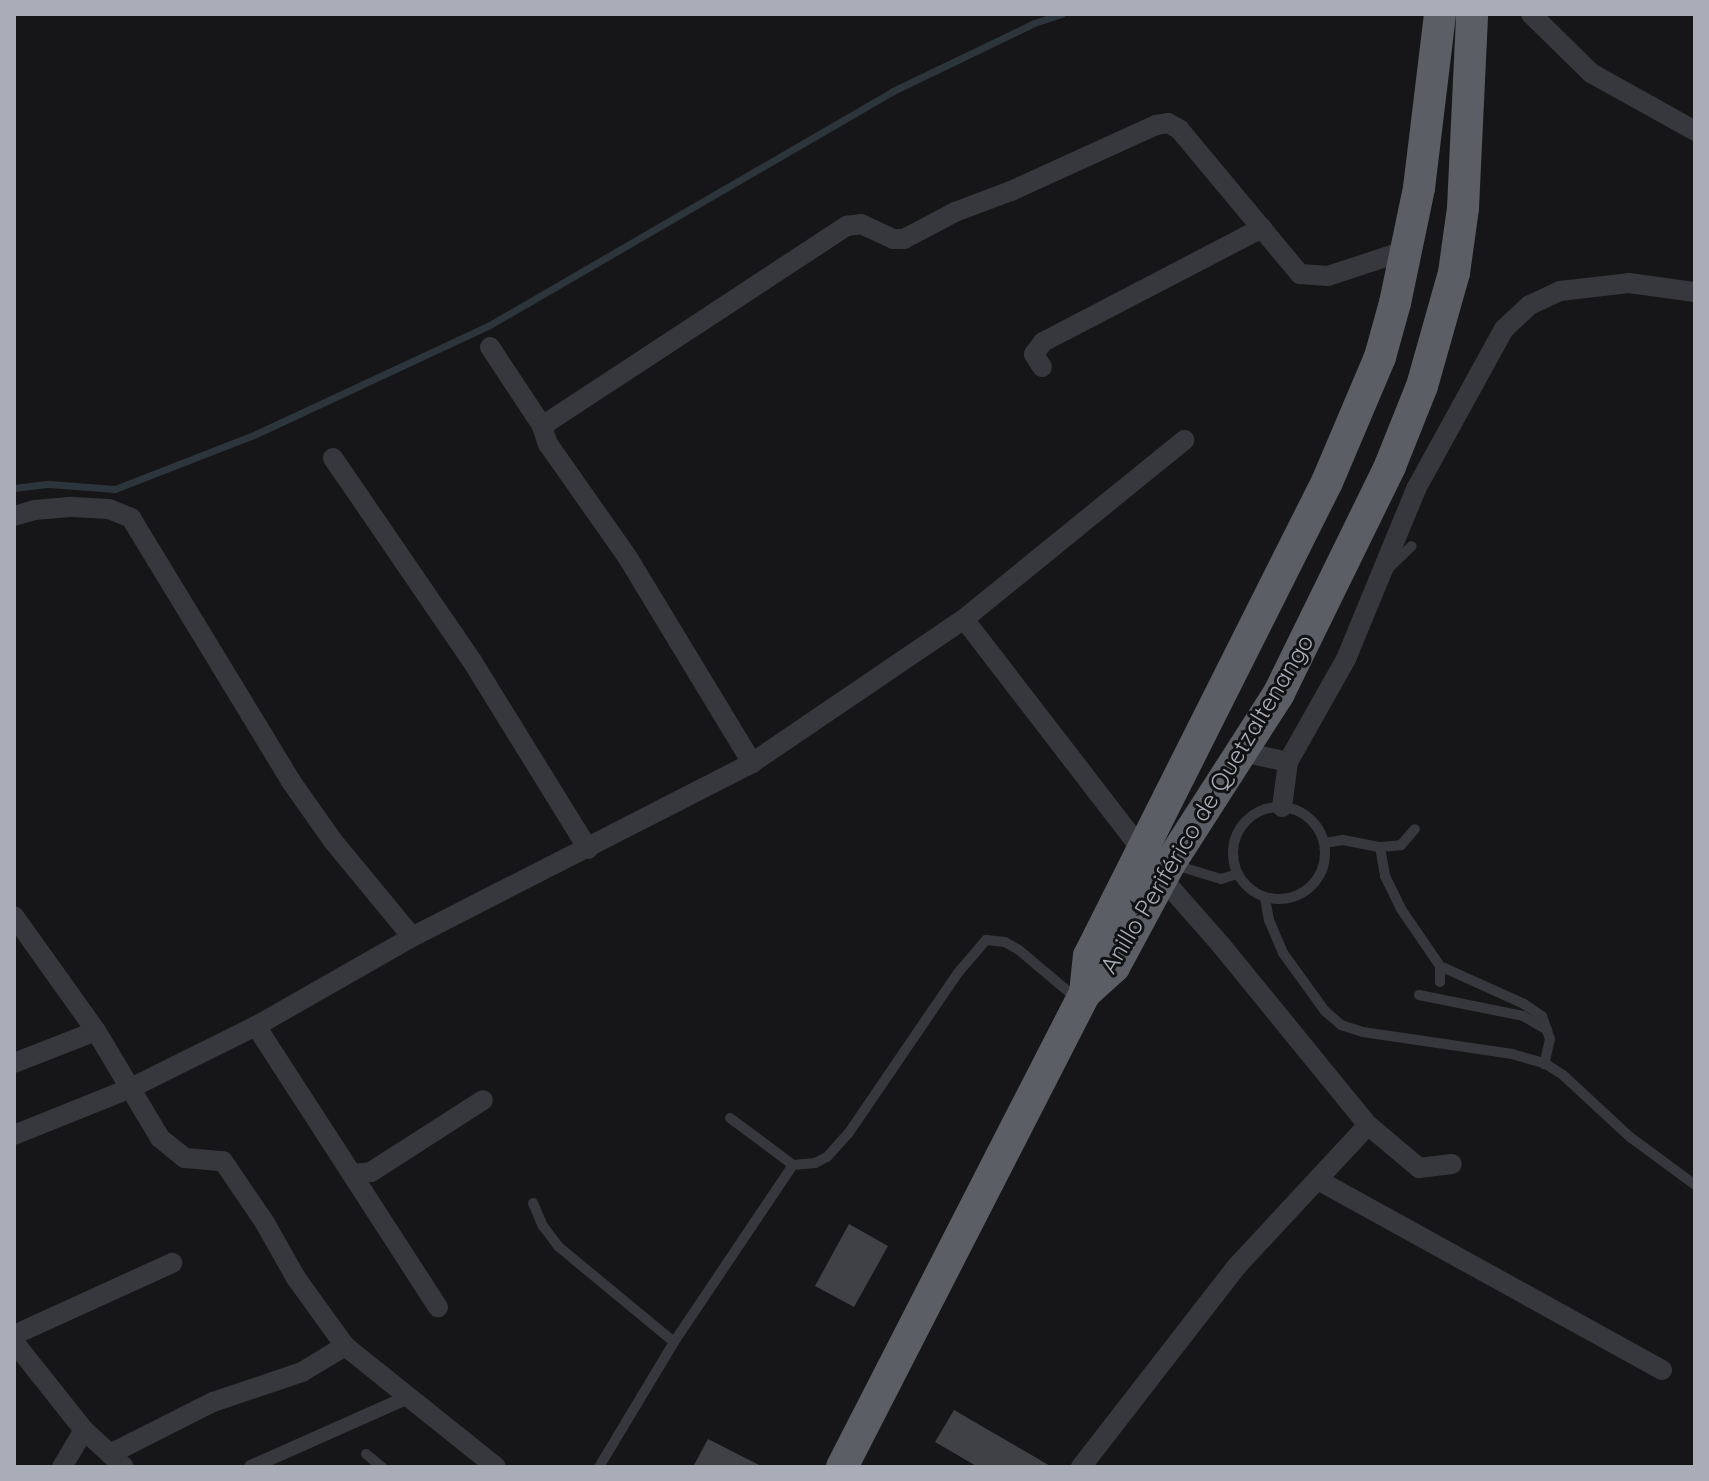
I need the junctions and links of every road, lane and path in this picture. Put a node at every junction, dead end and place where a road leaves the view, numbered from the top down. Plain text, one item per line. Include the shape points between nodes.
1 (1440, 14) edge
2 (1472, 14) edge
3 (1531, 14) edge
4 (1695, 131) edge
5 (1262, 228) junction
6 (1407, 250) junction
7 (1695, 292) edge
8 (490, 347) dead end
9 (1042, 367) dead end
10 (542, 426) junction
11 (1184, 440) dead end
12 (333, 458) dead end
13 (14, 516) edge
14 (1412, 546) dead end
15 (1379, 581) junction
16 (964, 619) junction
17 (1242, 752) junction
18 (1288, 762) junction
19 (752, 763) junction
20 (1282, 807) junction
21 (1415, 829) dead end
22 (1324, 843) junction
23 (1380, 847) junction
24 (588, 849) junction
25 (1158, 864) junction
26 (1237, 874) junction
27 (1265, 898) junction
28 (14, 916) edge
29 (412, 937) junction
30 (1440, 966) junction
31 (1440, 982) dead end
32 (1419, 995) dead end
33 (1083, 997) junction
34 (256, 1026) junction
35 (96, 1031) junction
36 (1548, 1031) junction
37 (14, 1063) edge
38 (1544, 1064) junction
39 (131, 1088) junction
40 (483, 1100) dead end
41 (730, 1118) dead end
42 (1368, 1125) junction
43 (14, 1135) edge
44 (1452, 1164) dead end
45 (793, 1165) junction
46 (353, 1174) junction
47 (1318, 1180) junction
48 (1695, 1185) edge
49 (533, 1203) dead end
50 (172, 1263) dead end
51 (438, 1307) dead end
52 (674, 1342) junction
53 (15, 1344) edge
54 (345, 1346) junction
55 (1662, 1370) dead end
56 (406, 1398) junction
57 (84, 1430) junction
58 (366, 1454) dead end
59 (117, 1461) edge
60 (1083, 1466) edge
61 (62, 1467) edge
62 (251, 1467) edge
63 (382, 1467) edge
64 (496, 1467) edge
65 (599, 1467) edge
66 (842, 1467) edge

1 - 6 highway, Anillo Periférico de Quetzaltenango
2 - 17 highway, Anillo Periférico de Quetzaltenango via 1460,241 1435,346 1377,494 1302,650
3 - 4 street via 1591,73
5 - 6 street via 1307,277 1328,276
5 - 9 street via 1043,342 1034,354
5 - 10 street via 1179,129 1168,123 1156,125 904,239 861,224 847,226
6 - 25 highway, Anillo Periférico de Quetzaltenango via 1380,357 1358,413 1238,663
7 - 15 street via 1629,283 1560,291 1530,305 1504,329 1484,359 1416,489
8 - 10 street
10 - 19 street via 548,444 628,558
11 - 16 street
12 - 24 street via 472,661
13 - 29 street via 72,507 109,509 131,518 290,780
14 - 15 lane
15 - 18 street via 1346,659
16 - 19 street
16 - 25 street
17 - 18 street
17 - 25 highway, Anillo Periférico de Quetzaltenango
18 - 20 street
19 - 24 street
20 - 22 lane via 1309,818
20 - 26 lane via 1252,815 1241,826 1233,856
21 - 23 lane via 1401,845
22 - 23 lane via 1343,840
22 - 27 lane via 1325,859 1310,888 1281,900
23 - 30 lane via 1385,876 1401,909
24 - 29 street
25 - 26 lane via 1221,879
25 - 33 highway, Anillo Periférico de Quetzaltenango via 1114,967
25 - 42 street
26 - 27 lane
27 - 38 lane via 1283,953 1341,1025
28 - 35 street
29 - 34 street
30 - 31 lane
30 - 36 lane via 1535,1009
32 - 36 lane via 1523,1016
33 - 45 lane via 1019,950 986,940 838,1148 815,1163
33 - 66 highway, Anillo Periférico de Quetzaltenango
34 - 39 street
34 - 46 street
35 - 37 street
35 - 39 street
36 - 38 lane
38 - 48 lane
39 - 43 street
39 - 54 street via 134,1101 168,1148 185,1158 219,1159 228,1166 296,1278
40 - 46 street via 371,1172
41 - 45 lane
42 - 44 street via 1419,1168
42 - 47 street
45 - 52 lane
46 - 51 street
47 - 55 street
47 - 60 street via 1237,1266
49 - 52 lane via 559,1247
50 - 53 street
52 - 65 lane
53 - 57 street
54 - 56 street
54 - 59 street via 302,1372 213,1402
56 - 62 street
56 - 64 street
57 - 59 street
57 - 61 street
58 - 63 lane

